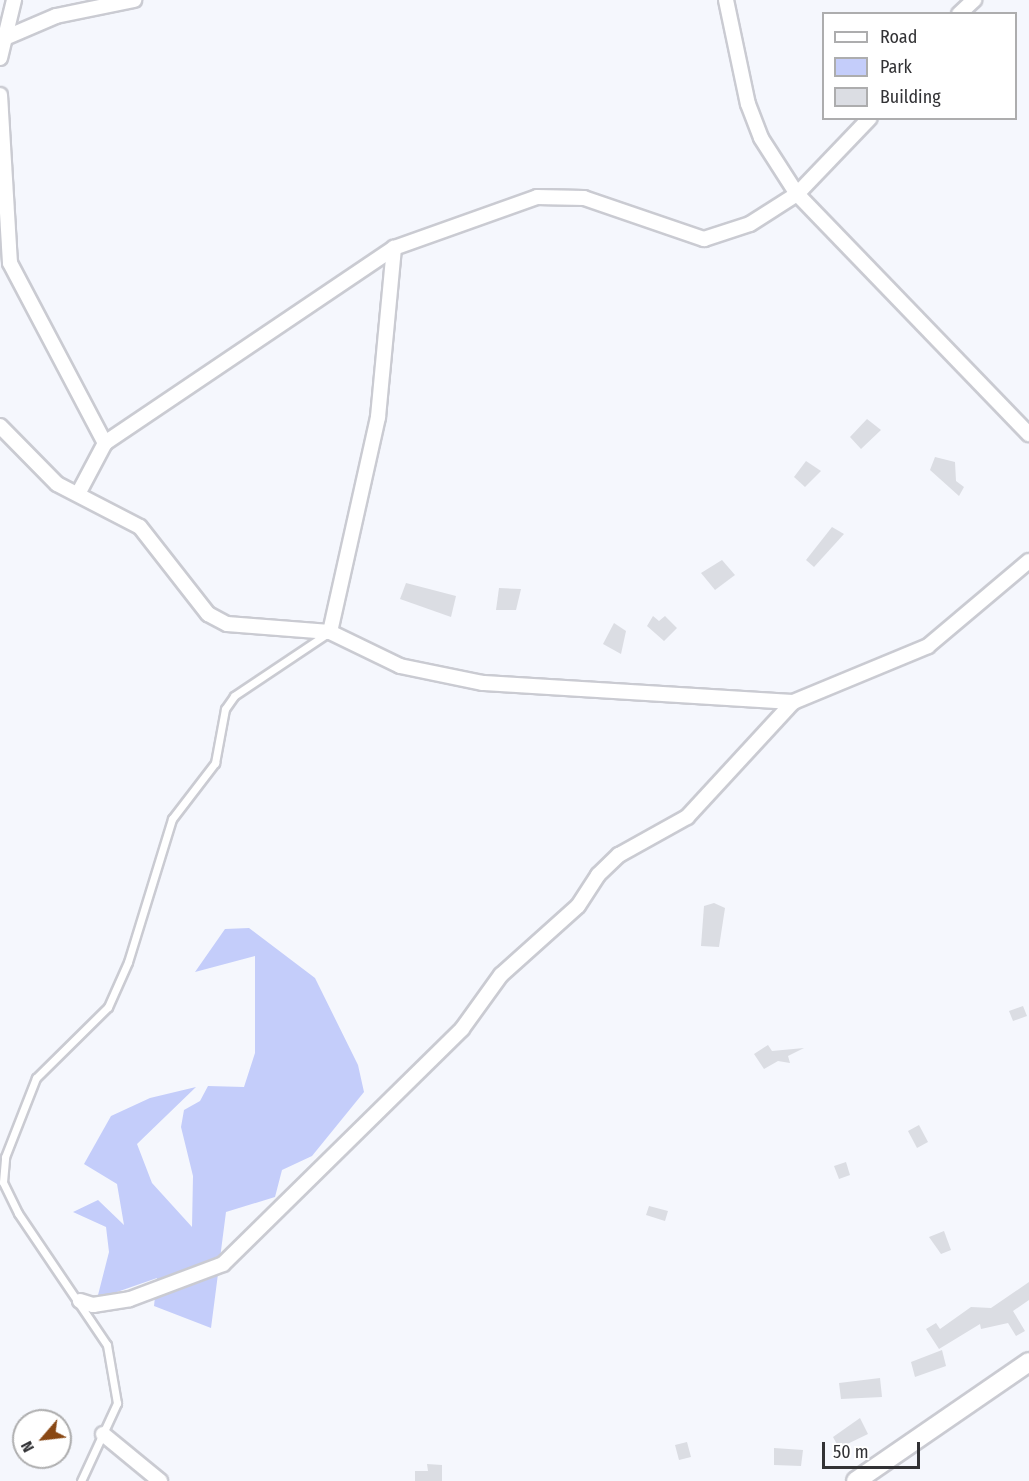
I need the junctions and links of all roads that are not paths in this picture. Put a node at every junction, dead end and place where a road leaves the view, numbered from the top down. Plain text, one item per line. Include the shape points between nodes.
1 (15, 0) edge
2 (134, 0) edge
3 (726, 0) edge
4 (974, 0) edge
5 (961, 12) edge
6 (2, 39) edge
7 (0, 58) edge
8 (0, 95) edge
9 (868, 120) edge
10 (797, 194) junction
11 (394, 248) junction
12 (0, 426) edge
13 (1029, 434) edge
14 (105, 443) junction
15 (78, 494) junction
16 (1029, 561) edge
17 (330, 632) junction
18 (794, 702) junction
19 (80, 1301) junction
20 (1029, 1362) edge
21 (103, 1434) junction
22 (81, 1481) edge
23 (160, 1481) edge
24 (856, 1481) edge

1 - 6 street
2 - 6 street via 56,16
3 - 10 street via 748,104 761,138
4 - 5 street
6 - 7 street
8 - 14 street via 10,263
9 - 10 street
10 - 11 street via 750,224 704,239 584,198 537,197
10 - 13 street
11 - 14 street
11 - 17 street via 378,417
12 - 15 street via 57,484
14 - 15 street
15 - 17 street via 140,527 208,614 227,624
16 - 18 street via 928,646
17 - 18 street via 400,666 483,683
17 - 19 lane via 234,696 225,709 215,763 172,819 128,962 108,1007 46,1064 17,1120 3,1182 18,1213
18 - 19 street via 687,817 619,855 598,875 578,906 501,975 462,1029 224,1264 130,1299 93,1305
19 - 21 lane via 107,1345 117,1403
20 - 24 main road
21 - 22 lane
21 - 23 street

